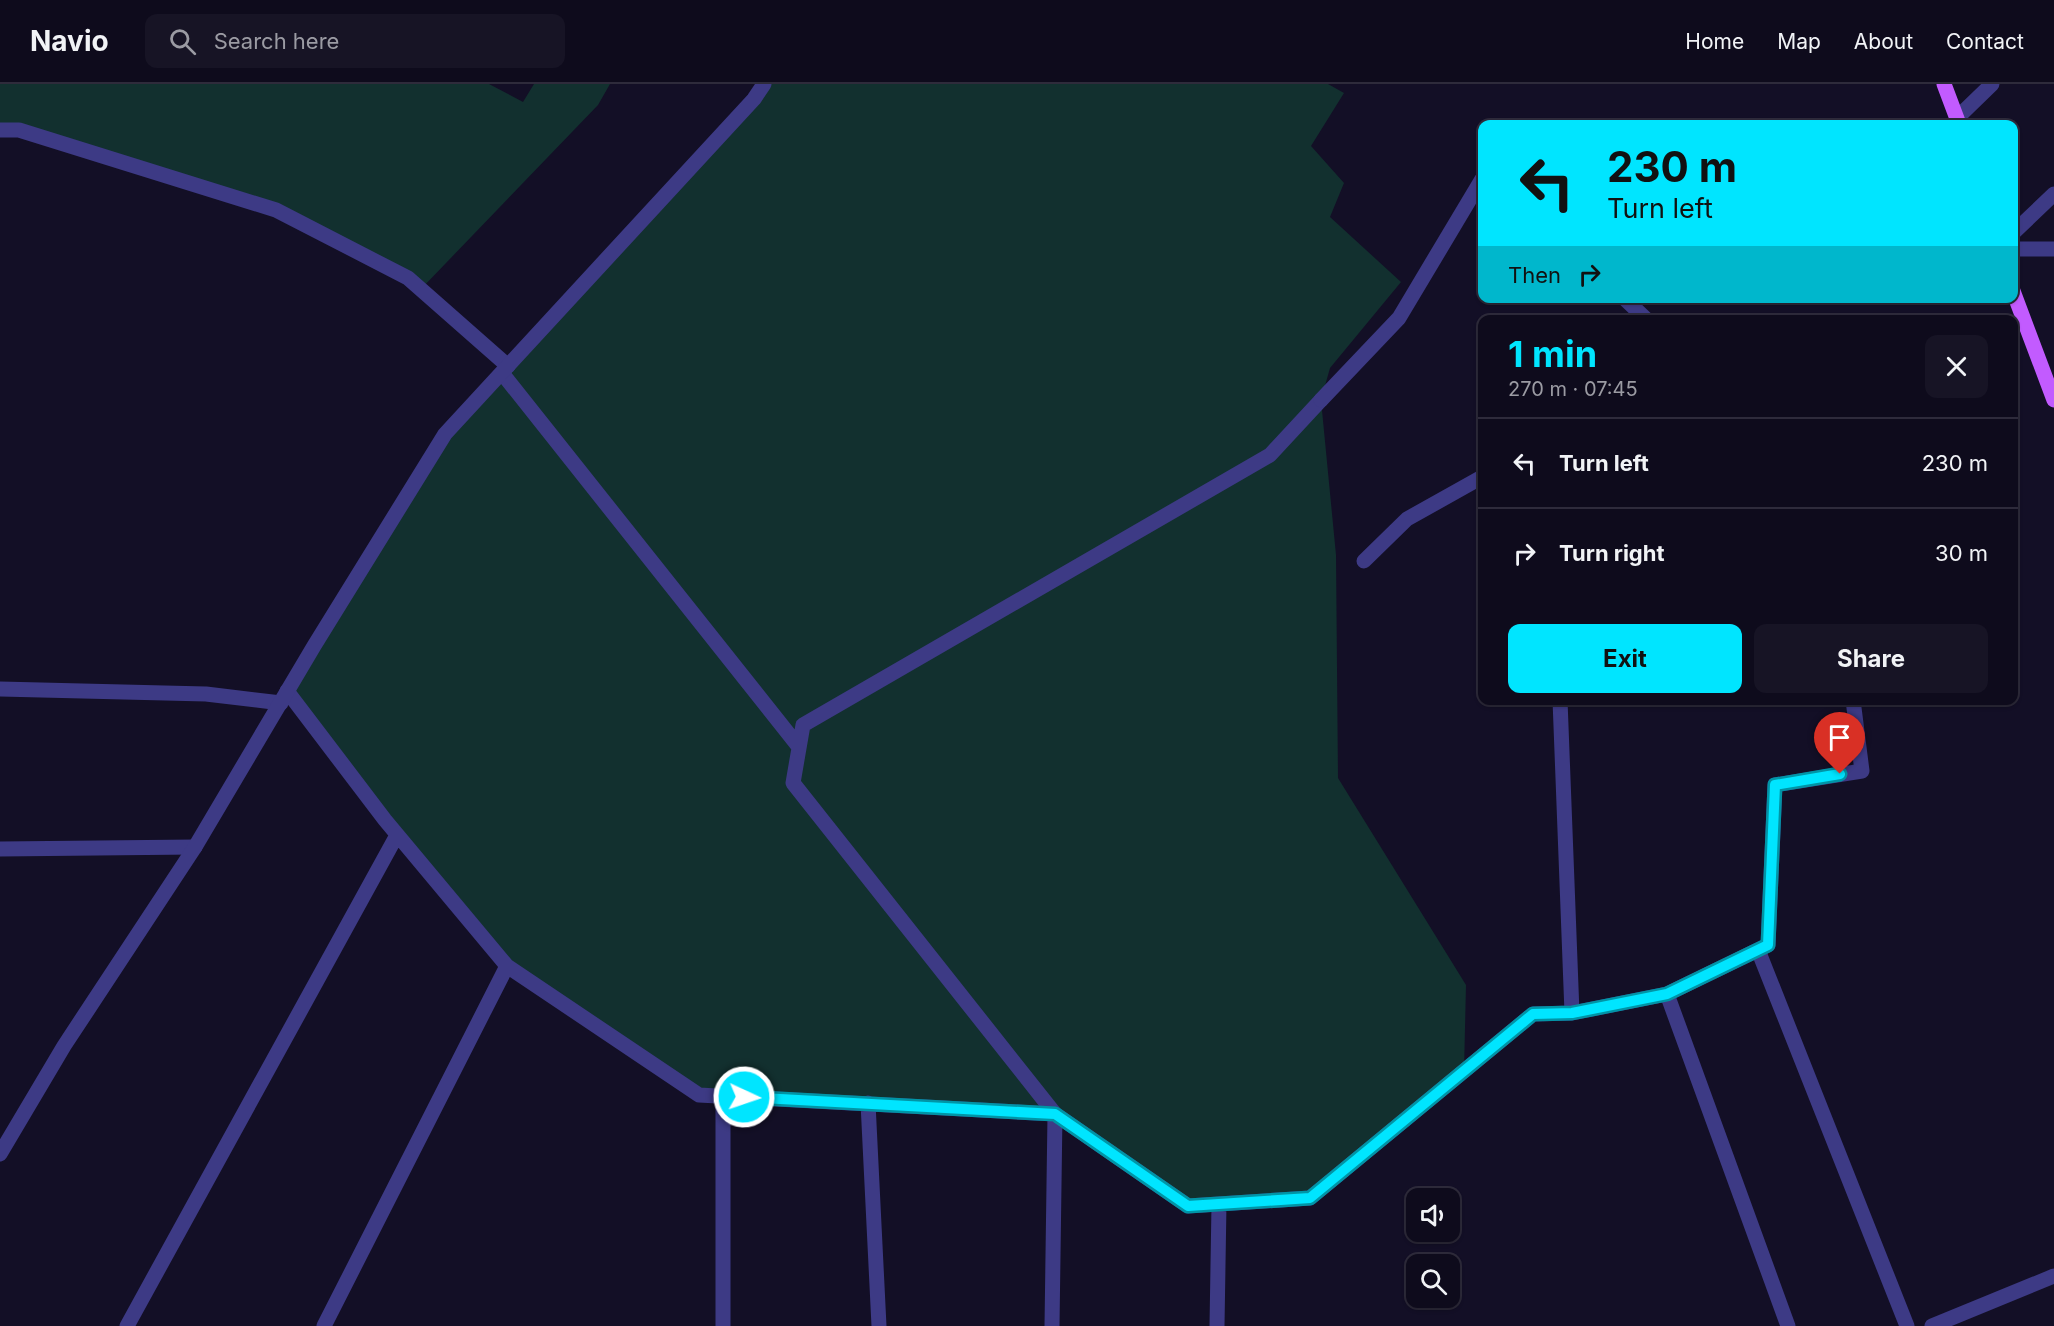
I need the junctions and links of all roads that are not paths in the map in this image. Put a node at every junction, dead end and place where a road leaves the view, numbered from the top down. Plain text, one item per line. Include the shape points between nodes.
1 (764, 84) edge
2 (1944, 84) edge
3 (1992, 84) edge
4 (1958, 120) edge
5 (1959, 120) edge
6 (0, 130) edge
7 (1478, 186) edge
8 (2054, 194) edge
9 (2018, 228) edge
10 (2018, 249) edge
11 (2054, 249) edge
12 (1629, 303) edge
13 (2018, 303) edge
14 (1642, 315) edge
15 (505, 370) junction
16 (2054, 400) edge
17 (1478, 479) edge
18 (1364, 561) dead end
19 (0, 689) edge
20 (284, 697) junction
21 (1560, 705) edge
22 (1854, 705) edge
23 (799, 747) junction
24 (397, 835) junction
25 (195, 847) junction
26 (0, 849) edge
27 (1758, 950) junction
28 (507, 966) junction
29 (1667, 994) junction
30 (1572, 1013) junction
31 (723, 1096) junction
32 (868, 1103) junction
33 (1055, 1114) junction
34 (0, 1154) edge
35 (1220, 1204) junction
36 (2054, 1276) edge
37 (126, 1326) edge
38 (324, 1326) edge
39 (723, 1326) edge
40 (879, 1326) edge
41 (1052, 1326) edge
42 (1217, 1326) edge
43 (1788, 1326) edge
44 (1907, 1326) edge
45 (1932, 1326) edge

1 - 15 street
2 - 4 main road
3 - 5 street
6 - 15 street via 20,130 276,210 408,278
7 - 23 street via 1399,318 1270,455 803,725
8 - 9 street
10 - 11 street
12 - 14 street
13 - 16 main road
15 - 20 street via 445,434
15 - 23 street
17 - 18 street via 1407,519
19 - 20 street
20 - 24 street
20 - 25 street
21 - 30 street
22 - 27 street via 1862,771 1775,785 1768,945
23 - 33 street via 793,783
24 - 28 street
24 - 37 street
25 - 26 street
25 - 34 street via 64,1046
27 - 29 street
27 - 44 street
28 - 31 street via 699,1095
28 - 38 street
29 - 30 street
29 - 43 street
30 - 35 street via 1533,1014 1310,1198
31 - 32 street
31 - 39 street
32 - 33 street
32 - 40 street
33 - 35 street via 1188,1206
33 - 41 street
35 - 42 street
36 - 45 street

